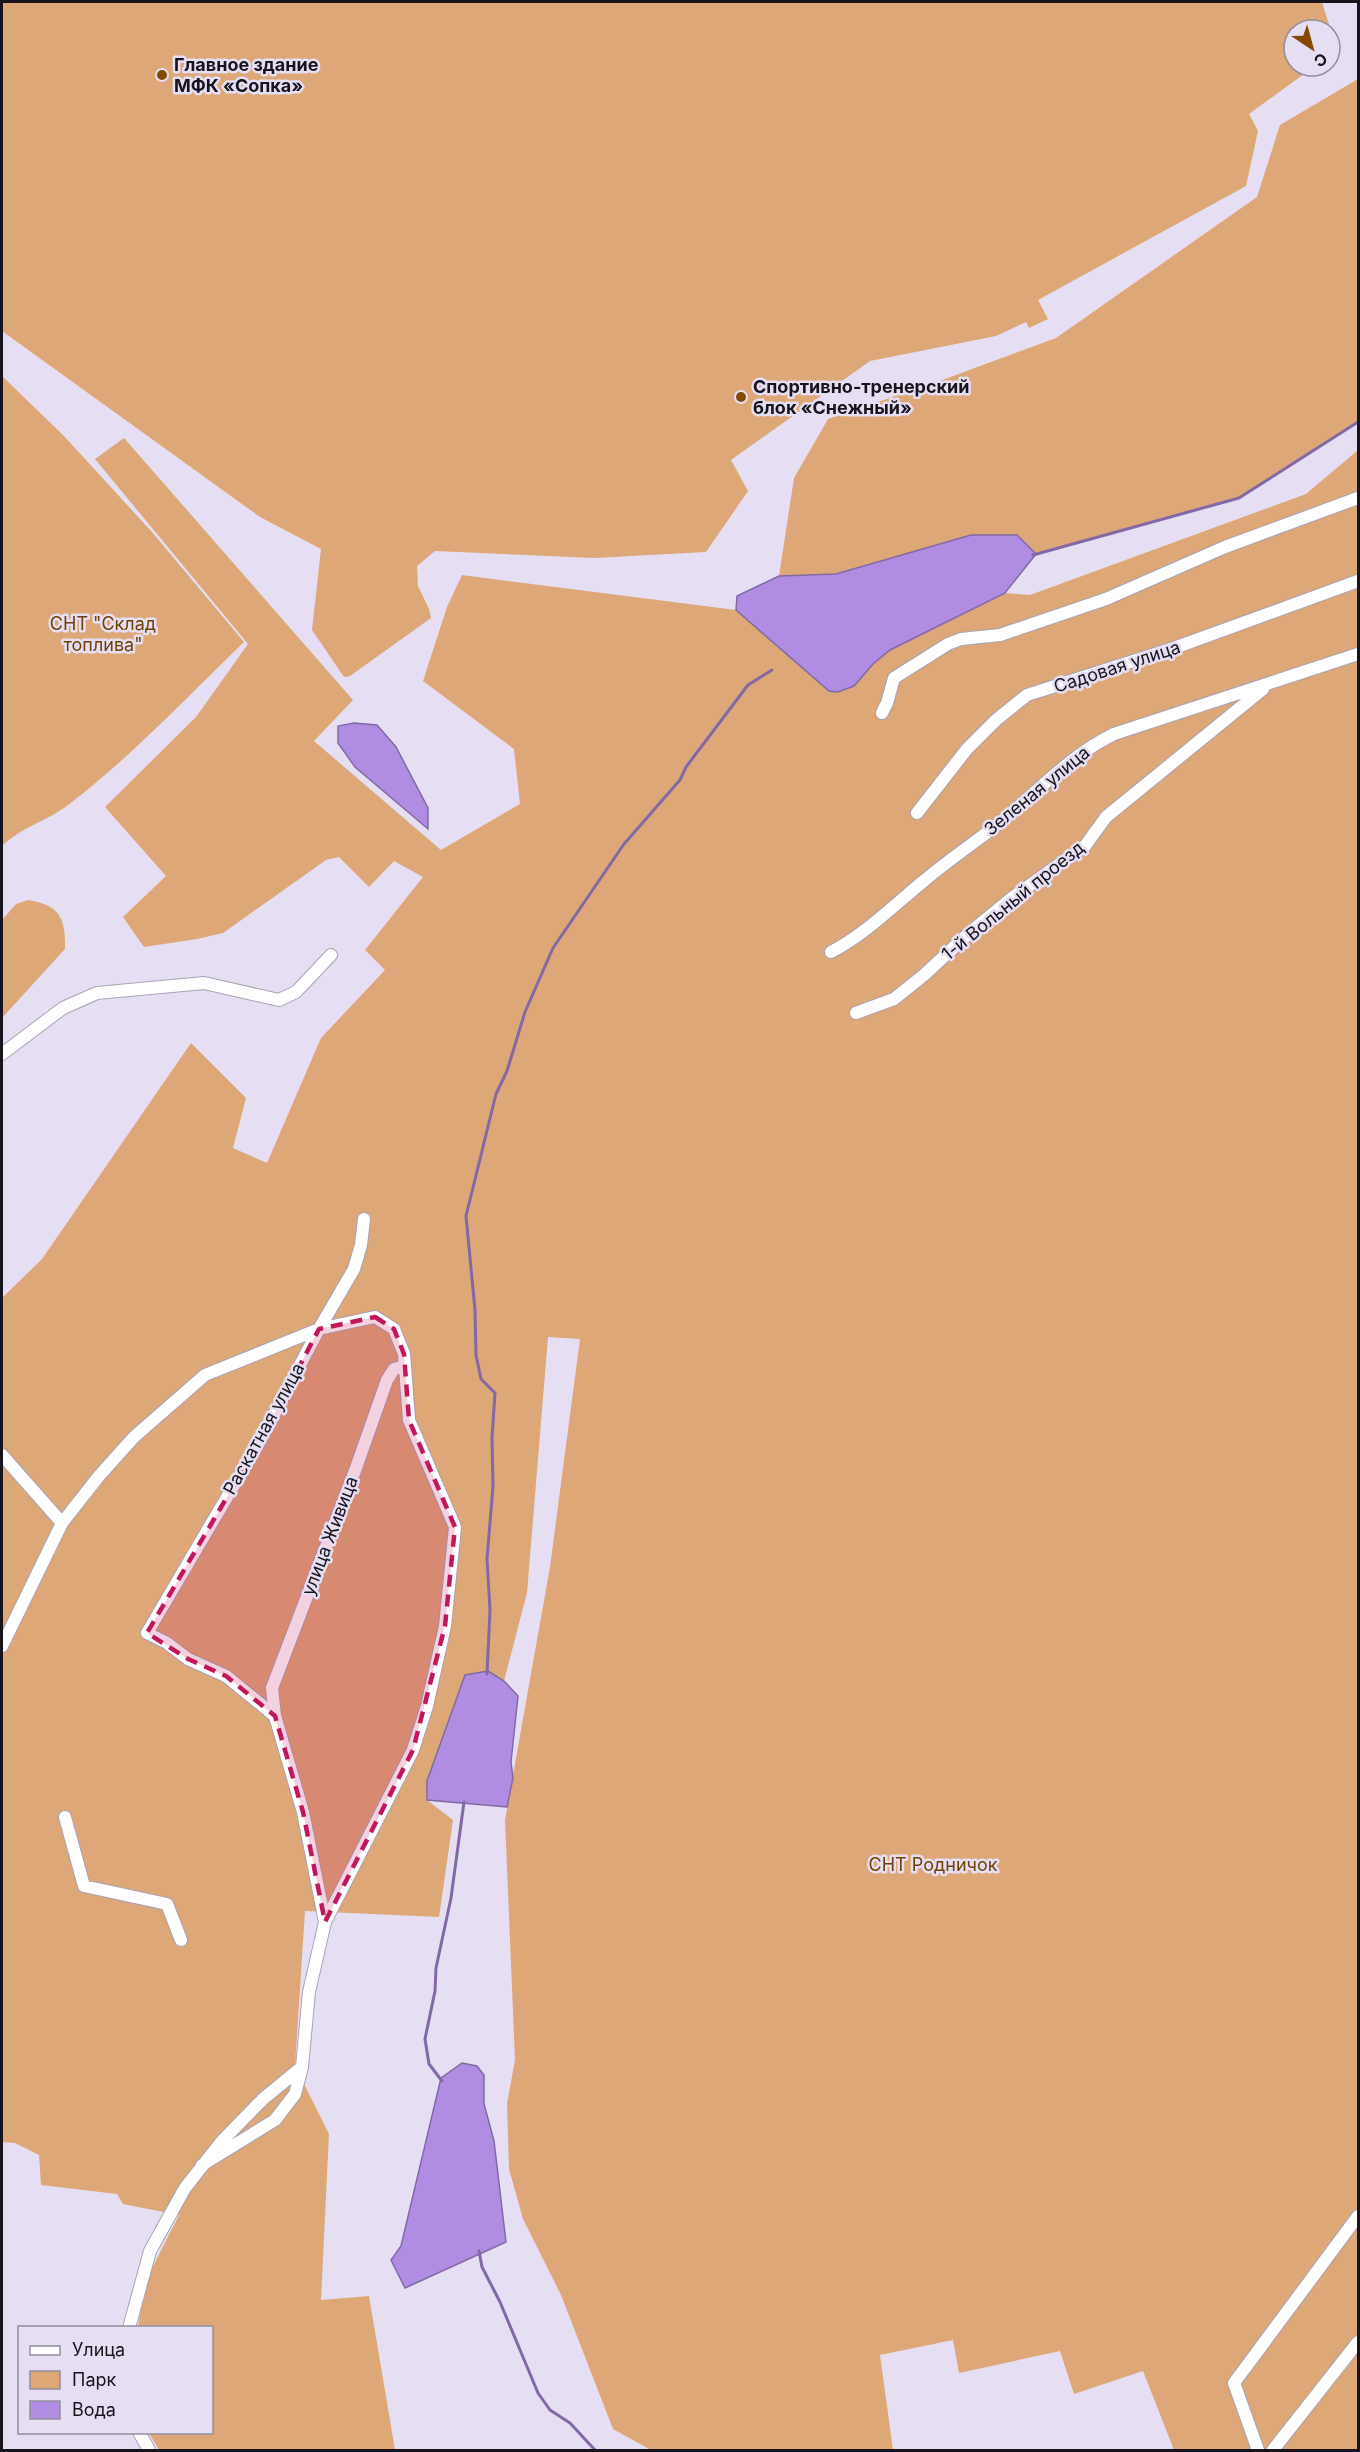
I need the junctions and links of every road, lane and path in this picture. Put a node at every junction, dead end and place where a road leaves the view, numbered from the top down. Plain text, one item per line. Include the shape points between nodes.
1 (1359, 498) edge
2 (1359, 581) edge
3 (1359, 654) edge
4 (1271, 683) junction
5 (882, 713) dead end
6 (918, 813) dead end
7 (831, 952) dead end
8 (330, 955) dead end
9 (856, 1013) dead end
10 (2, 1054) edge
11 (364, 1219) dead end
12 (319, 1329) junction
13 (405, 1366) junction
14 (2, 1455) edge
15 (62, 1523) junction
16 (2, 1646) edge
17 (275, 1716) junction
18 (65, 1817) dead end
19 (325, 1922) junction
20 (181, 1940) dead end
21 (302, 2067) junction
22 (202, 2165) junction
23 (1359, 2216) edge
24 (130, 2326) edge
25 (1359, 2342) edge
26 (140, 2434) edge
27 (148, 2451) edge
28 (1258, 2451) edge
29 (1273, 2451) edge

1 - 5 street via 1225,547 1106,599 1000,635 948,644 894,678
2 - 6 street, Садовая улица via 1174,648 1027,695 967,750
3 - 4 street, Зеленая улица
4 - 7 street, Зеленая улица via 1097,742 857,938
4 - 9 street, 1-й Вольный проезд via 1106,817 1085,846 1003,905 894,999
8 - 10 street via 296,992 279,1000 204,982 97,993 63,1008
11 - 12 street, Раскатная улица via 354,1269
12 - 13 street via 375,1317 394,1329
12 - 15 street via 205,1375 135,1437
12 - 17 street, Раскатная улица via 260,1441 147,1633 188,1659 226,1676
13 - 17 street, улица Живица via 394,1369 387,1380 272,1688
13 - 19 street via 410,1420 455,1527 445,1626 413,1750
14 - 15 street
15 - 16 street
17 - 19 street, улица Живица via 303,1812
18 - 20 street via 84,1886 167,1904
19 - 21 street via 309,1992
21 - 22 street via 263,2099
21 - 22 street via 295,2094 275,2121
22 - 24 street via 150,2252
23 - 28 street via 1234,2383
25 - 29 street
26 - 27 street

